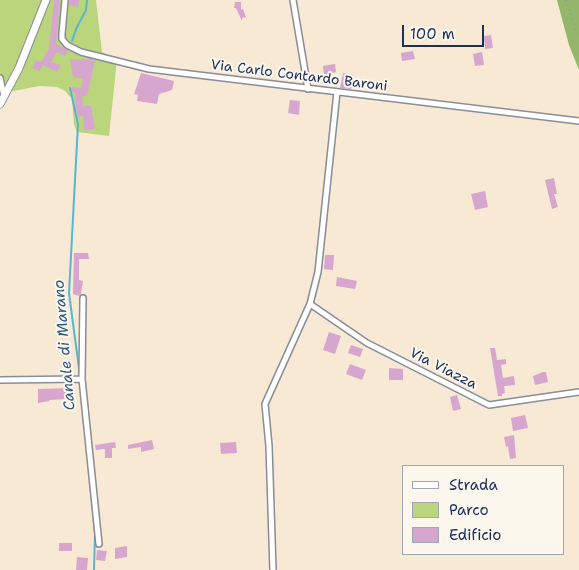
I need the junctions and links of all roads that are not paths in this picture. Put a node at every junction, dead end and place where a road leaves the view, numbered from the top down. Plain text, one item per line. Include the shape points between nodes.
1 (46, 0) edge
2 (65, 0) edge
3 (292, 0) edge
4 (0, 78) edge
5 (308, 89) junction
6 (337, 92) junction
7 (4, 97) junction
8 (0, 104) edge
9 (579, 121) edge
10 (83, 298) dead end
11 (310, 304) junction
12 (80, 379) junction
13 (0, 380) edge
14 (579, 392) edge
15 (100, 544) dead end
16 (273, 570) edge

1 - 7 main road
2 - 5 street, Via Carlo Contardo Baroni via 62,39 74,49 149,69
3 - 5 street
4 - 7 street
5 - 6 street, Via Carlo Contardo Baroni
6 - 9 street, Via Carlo Contardo Baroni
6 - 11 street via 318,272
7 - 8 main road
10 - 12 street
11 - 14 street, Via Viazza via 367,343 489,404
11 - 16 street via 265,407 269,434
12 - 13 street
12 - 15 street

